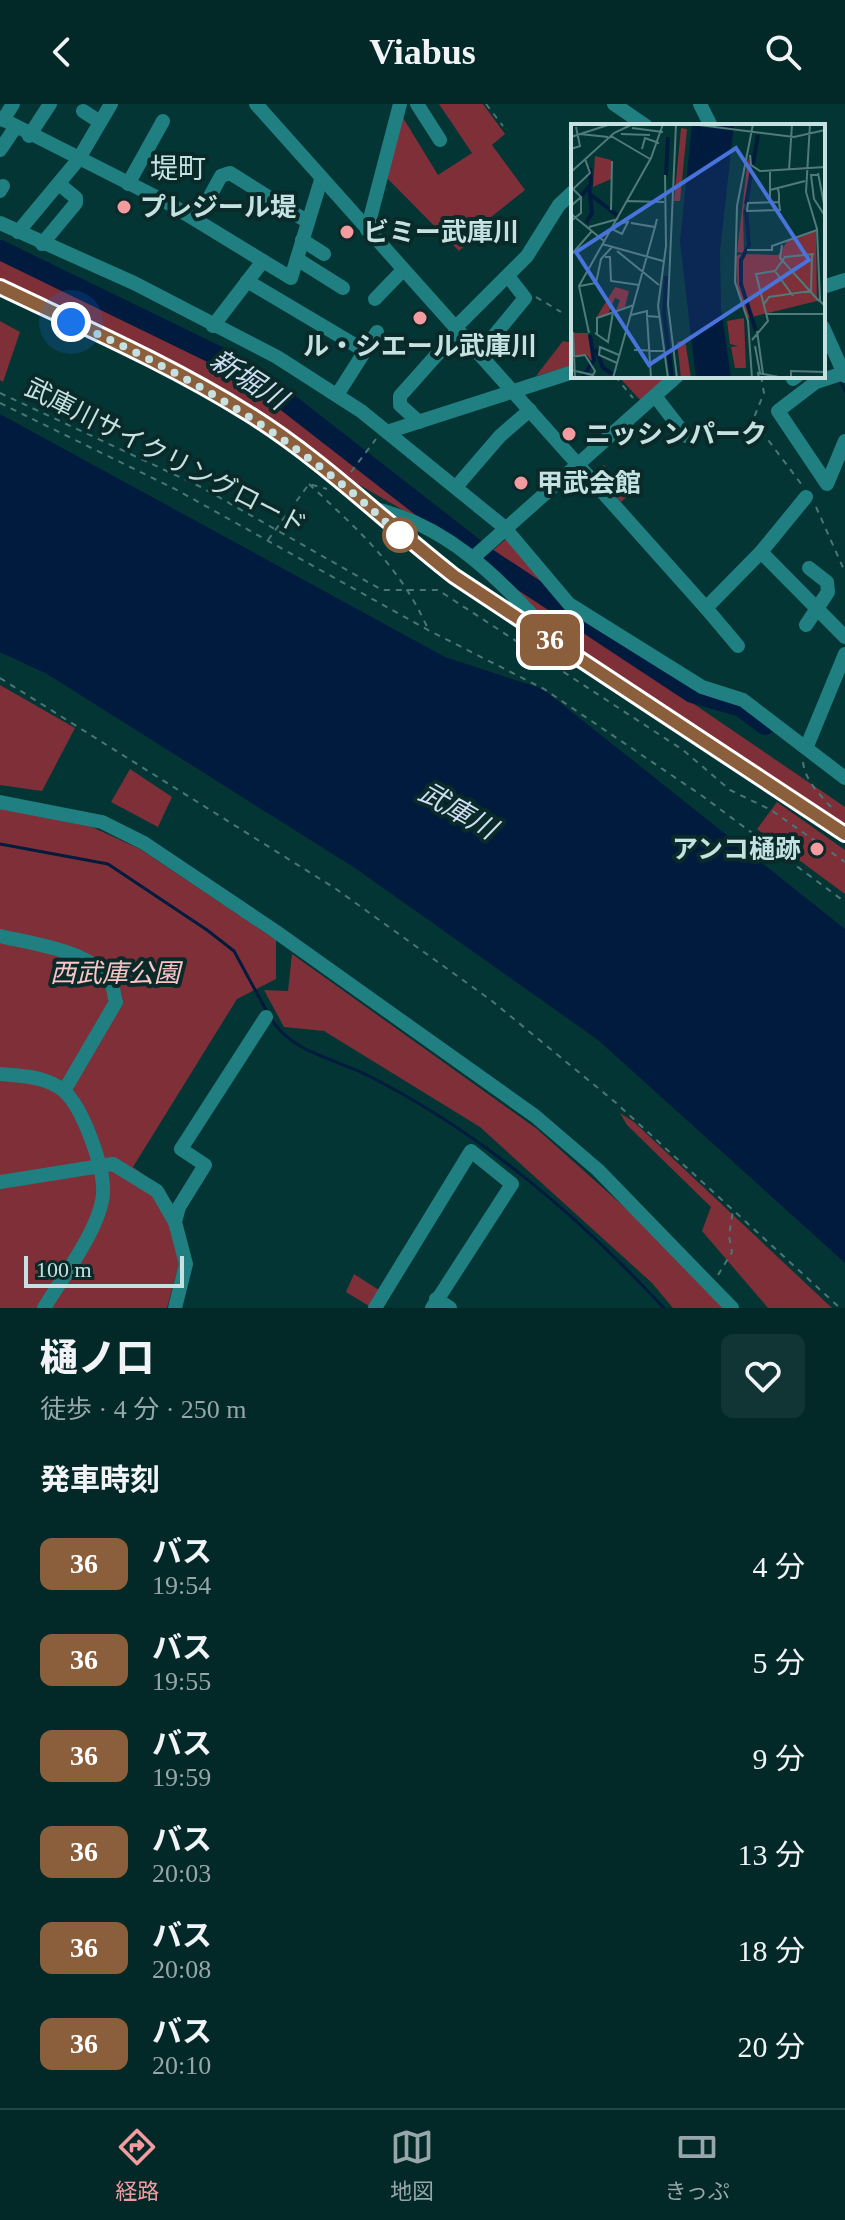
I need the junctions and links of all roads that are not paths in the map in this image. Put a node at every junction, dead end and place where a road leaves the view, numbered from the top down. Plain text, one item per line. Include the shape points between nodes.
1 (13, 104) edge
2 (50, 104) edge
3 (111, 104) edge
4 (256, 104) edge
5 (400, 104) edge
6 (417, 104) edge
7 (614, 104) edge
8 (700, 104) edge
9 (83, 111) dead end
10 (163, 121) dead end
11 (6, 122) edge
12 (100, 122) junction
13 (643, 124) edge
14 (710, 124) edge
15 (29, 136) junction
16 (440, 140) dead end
17 (0, 150) edge
18 (78, 160) junction
19 (321, 180) junction
20 (59, 184) junction
21 (128, 184) junction
22 (571, 194) edge
23 (197, 220) junction
24 (308, 222) junction
25 (0, 223) edge
26 (367, 230) junction
27 (18, 232) junction
28 (302, 240) junction
29 (42, 244) junction
30 (324, 254) dead end
31 (297, 259) junction
32 (263, 261) junction
33 (403, 270) junction
34 (508, 276) junction
35 (845, 280) edge
36 (247, 281) junction
37 (825, 286) edge
38 (0, 287) edge
39 (343, 288) dead end
40 (375, 299) dead end
41 (213, 326) junction
42 (457, 329) junction
43 (825, 331) edge
44 (377, 332) dead end
45 (365, 351) junction
46 (479, 354) junction
47 (843, 371) edge
48 (571, 373) edge
49 (675, 378) edge
50 (514, 391) junction
51 (337, 395) junction
52 (655, 396) junction
53 (530, 410) junction
54 (419, 422) junction
55 (386, 430) junction
56 (686, 436) dead end
57 (845, 441) edge
58 (577, 463) junction
59 (456, 487) junction
60 (808, 496) road end
61 (370, 508) junction
62 (504, 527) junction
63 (761, 552) junction
64 (474, 557) junction
65 (809, 568) dead end
66 (706, 608) junction
67 (817, 609) junction
68 (806, 625) dead end
69 (845, 637) edge
70 (738, 646) dead end
71 (565, 650) junction
72 (845, 654) edge
73 (805, 751) junction
74 (845, 778) edge
75 (0, 802) edge
76 (845, 834) edge
77 (0, 936) edge
78 (266, 1017) dead end
79 (0, 1074) edge
80 (64, 1091) junction
81 (99, 1165) junction
82 (0, 1182) edge
83 (175, 1222) junction
84 (434, 1304) edge
85 (44, 1308) edge
86 (175, 1308) edge
87 (375, 1308) edge
88 (450, 1308) edge
89 (732, 1308) edge

1 - 11 street
2 - 15 street
3 - 12 street
4 - 19 street
5 - 26 street
6 - 16 street
7 - 13 street
8 - 14 street
9 - 12 street
10 - 21 street
11 - 15 street
11 - 17 street
12 - 18 street
15 - 18 street
18 - 20 street
18 - 21 street
19 - 24 street
19 - 26 street
20 - 27 street
20 - 29 street via 76,203
21 - 23 street
22 - 34 street
23 - 24 street via 221,176 230,173
23 - 32 street
24 - 28 street
25 - 27 street
26 - 33 street
27 - 29 street
28 - 30 street
28 - 31 street
29 - 41 street via 134,283
31 - 32 street via 291,278
31 - 39 street
32 - 36 street
33 - 40 street
33 - 42 street
34 - 42 street
34 - 46 street via 525,298
35 - 37 street
36 - 41 street
36 - 45 street
38 - 61 main road via 250,414
41 - 51 street via 277,357
42 - 46 street
42 - 54 street via 400,396 400,405
43 - 47 street
44 - 45 street
45 - 51 street
46 - 50 street
47 - 57 street via 816,382 778,411 827,484
48 - 50 street
49 - 52 street
50 - 53 street
50 - 54 street
51 - 55 street
52 - 56 street
52 - 58 street
53 - 58 street
53 - 59 street
54 - 55 street
55 - 59 street
58 - 62 street
58 - 66 street
59 - 62 street
60 - 63 street
61 - 64 street via 391,512
61 - 71 main road via 454,576
62 - 64 street
62 - 73 street via 569,604 702,687 743,700
63 - 66 street
63 - 67 street
64 - 71 street
65 - 67 street via 827,582 828,592
66 - 70 street
67 - 68 street
67 - 69 street
71 - 76 main road
72 - 73 street
73 - 74 street
75 - 89 street via 102,822 144,843 275,931 535,1116 598,1170
77 - 80 street via 56,950 89,964 111,983 116,1002
78 - 83 street via 181,1149 205,1165
79 - 80 street via 34,1077
80 - 81 street via 79,1113
81 - 82 street
81 - 83 street via 113,1164 157,1191
81 - 85 street via 103,1193 93,1225
83 - 86 street via 186,1264
84 - 87 street via 512,1184 471,1151
84 - 88 street

